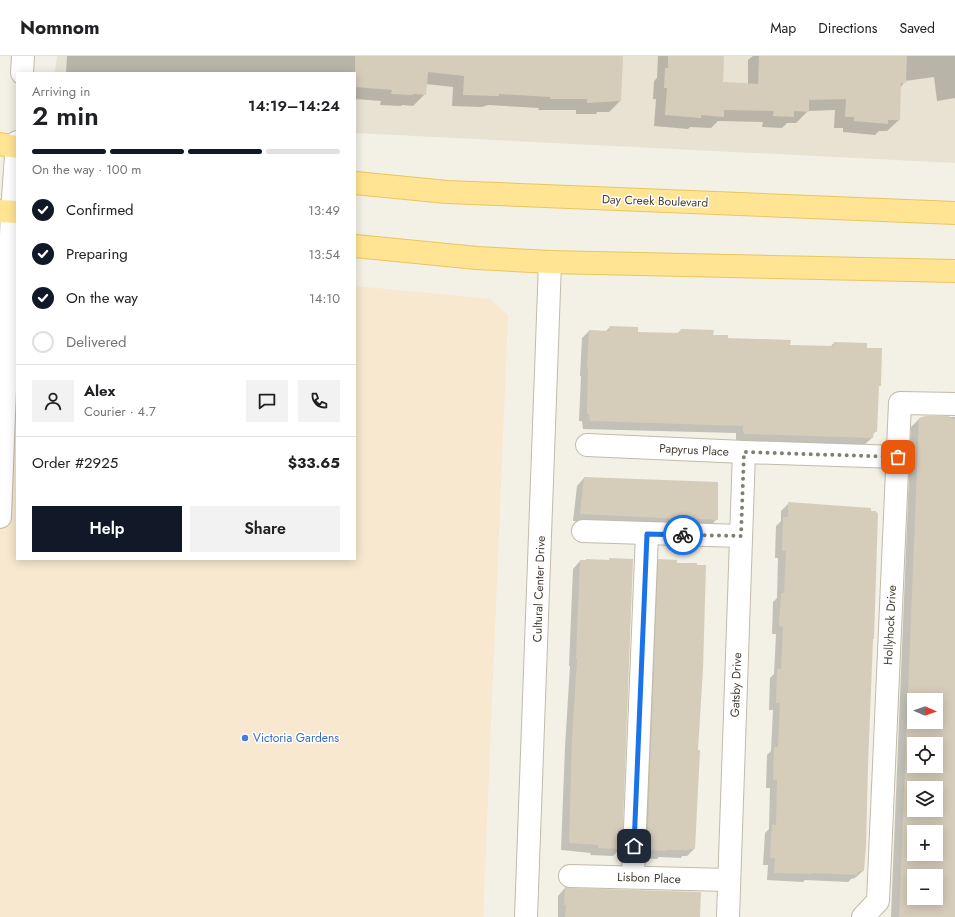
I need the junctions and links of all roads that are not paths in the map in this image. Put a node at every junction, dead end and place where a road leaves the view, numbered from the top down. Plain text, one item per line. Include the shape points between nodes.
1 (24, 56) edge
2 (22, 72) edge
3 (0, 144) edge
4 (16, 147) edge
5 (16, 156) edge
6 (356, 183) edge
7 (10, 211) edge
8 (955, 213) edge
9 (356, 246) edge
10 (550, 262) junction
11 (955, 271) edge
12 (955, 404) edge
13 (587, 445) dead end
14 (744, 452) junction
15 (898, 457) junction
16 (0, 517) edge
17 (583, 531) dead end
18 (647, 534) junction
19 (741, 536) junction
20 (570, 876) dead end
21 (633, 878) junction
22 (729, 880) junction
23 (871, 909) edge
24 (526, 917) edge
25 (728, 917) edge

1 - 2 street
3 - 4 main road
5 - 7 street
6 - 8 main road, Day Creek Boulevard via 447,192
7 - 16 street
9 - 10 main road
10 - 11 main road
10 - 24 street, Cultural Center Drive
12 - 15 street, Hollyhock Drive via 900,403
13 - 14 street, Papyrus Place
14 - 15 street, Papyrus Place
14 - 19 street, Gatsby Drive
15 - 23 street, Hollyhock Drive
17 - 18 street
18 - 19 street
18 - 21 street
19 - 22 street, Gatsby Drive
20 - 21 street, Lisbon Place
21 - 22 street, Lisbon Place
22 - 25 street, Gatsby Drive

